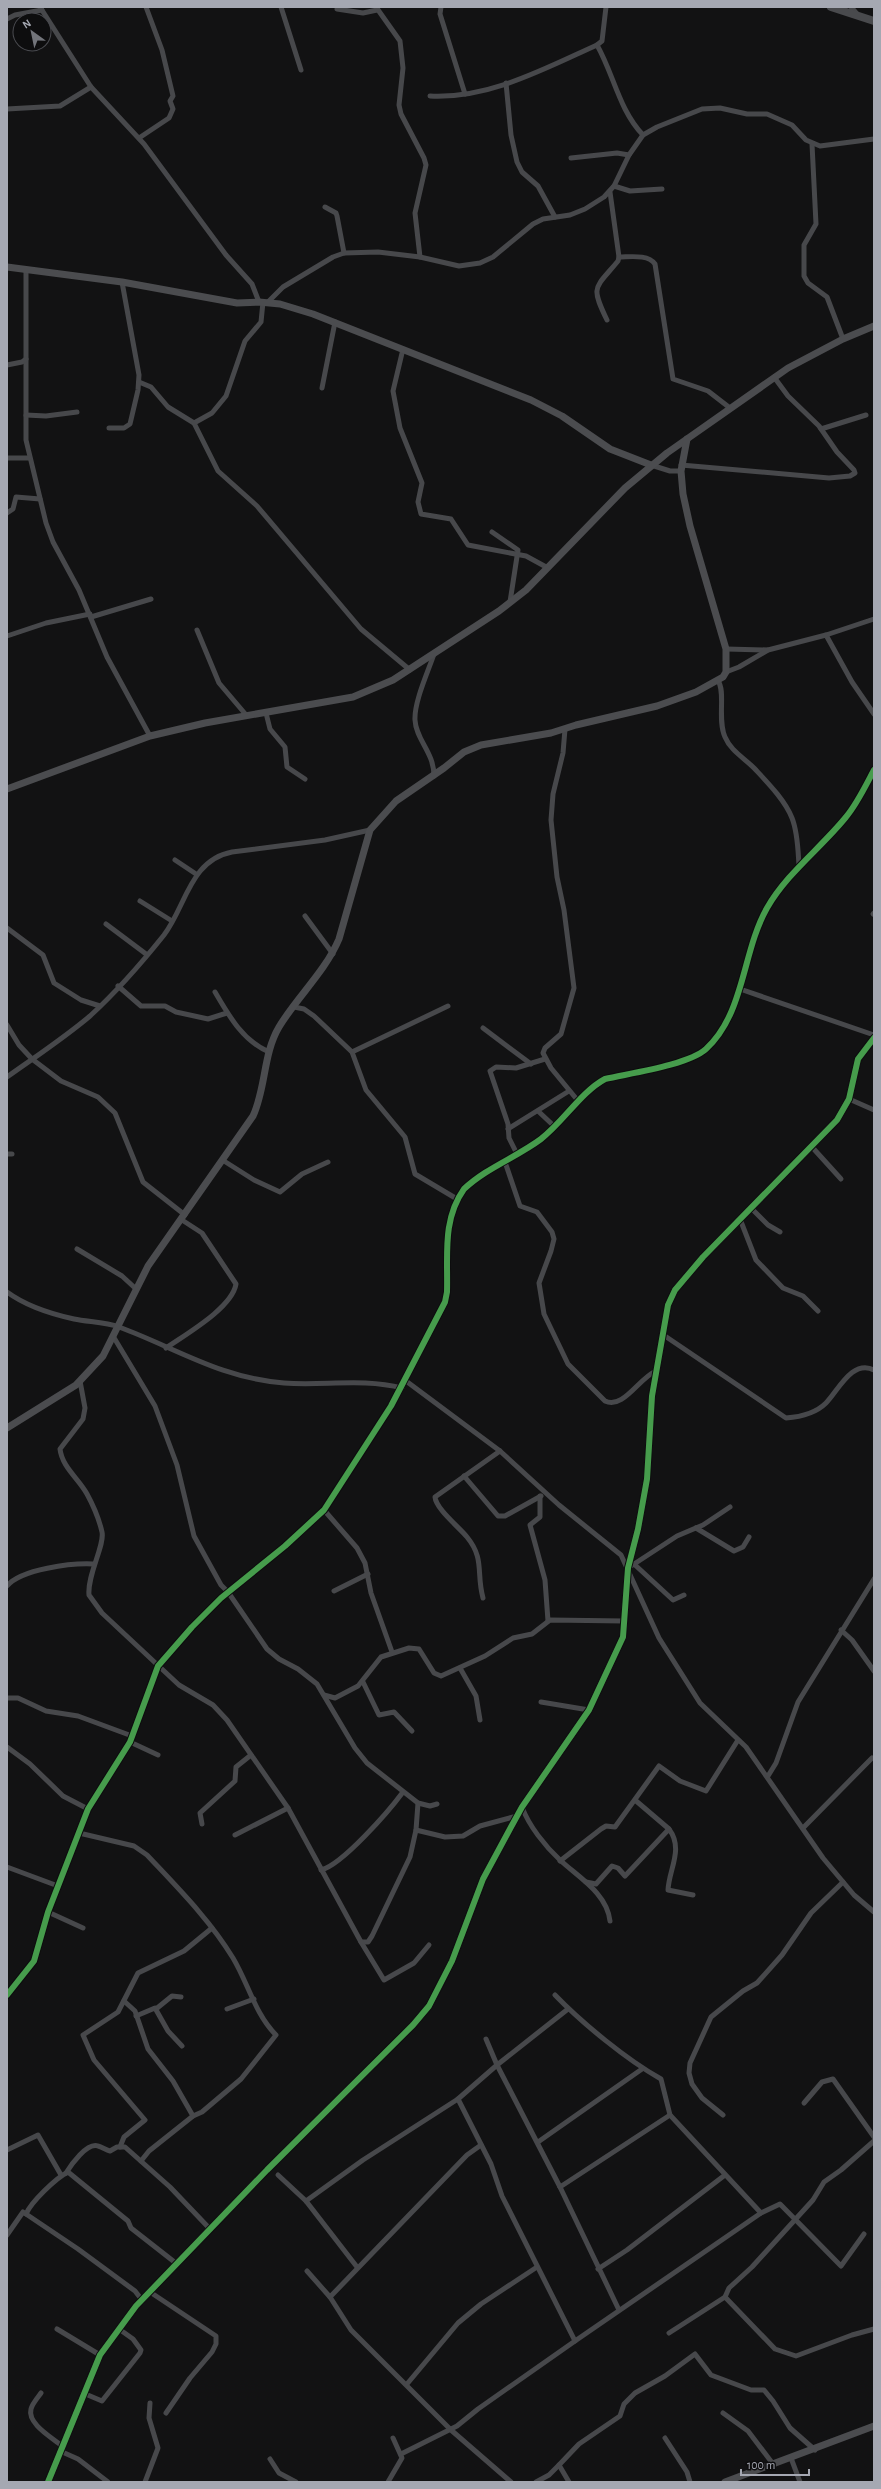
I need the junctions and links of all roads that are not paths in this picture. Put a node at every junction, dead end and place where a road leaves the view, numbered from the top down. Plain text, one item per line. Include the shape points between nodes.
1 (146, 7) edge
2 (282, 7) edge
3 (442, 7) edge
4 (606, 7) edge
5 (831, 7) edge
6 (851, 7) edge
7 (41, 8) edge
8 (376, 8) edge
9 (337, 10) dead end
10 (857, 14) junction
11 (8, 16) edge
12 (874, 21) edge
13 (597, 45) junction
14 (301, 70) dead end
15 (506, 83) junction
16 (90, 87) junction
17 (465, 94) junction
18 (430, 96) dead end
19 (7, 108) edge
20 (643, 136) junction
21 (139, 138) junction
22 (874, 139) edge
23 (812, 144) junction
24 (629, 155) junction
25 (571, 158) dead end
26 (614, 186) junction
27 (662, 189) dead end
28 (610, 192) junction
29 (325, 208) dead end
30 (555, 217) junction
31 (344, 254) junction
32 (420, 257) junction
33 (619, 257) junction
34 (7, 267) edge
35 (26, 271) junction
36 (122, 282) junction
37 (275, 294) junction
38 (263, 302) junction
39 (280, 304) junction
40 (607, 320) dead end
41 (335, 322) junction
42 (874, 326) edge
43 (843, 338) junction
44 (403, 349) junction
45 (26, 359) junction
46 (7, 365) edge
47 (774, 377) junction
48 (139, 382) junction
49 (322, 388) dead end
50 (730, 408) junction
51 (77, 412) dead end
52 (26, 415) junction
53 (866, 415) dead end
54 (194, 424) junction
55 (109, 428) dead end
56 (821, 429) junction
57 (687, 439) junction
58 (7, 458) edge
59 (29, 458) junction
60 (652, 465) junction
61 (681, 468) junction
62 (40, 499) junction
63 (7, 513) edge
64 (492, 532) dead end
65 (519, 555) junction
66 (548, 568) junction
67 (151, 599) dead end
68 (510, 602) junction
69 (90, 616) junction
70 (874, 619) edge
71 (196, 630) dead end
72 (826, 635) junction
73 (7, 636) edge
74 (726, 648) junction
75 (768, 650) junction
76 (434, 654) junction
77 (410, 670) junction
78 (726, 672) junction
79 (718, 681) junction
80 (872, 707) edge
81 (266, 713) junction
82 (874, 714) edge
83 (247, 716) junction
84 (565, 729) junction
85 (150, 736) junction
86 (874, 770) edge
87 (434, 776) junction
88 (304, 779) dead end
89 (7, 788) edge
90 (370, 830) junction
91 (175, 860) dead end
92 (799, 866) junction
93 (196, 874) junction
94 (140, 901) dead end
95 (305, 916) dead end
96 (172, 921) junction
97 (106, 924) dead end
98 (7, 928) edge
99 (146, 954) junction
100 (332, 954) junction
101 (118, 986) junction
102 (740, 989) junction
103 (215, 992) dead end
104 (100, 1006) junction
105 (448, 1006) dead end
106 (294, 1007) junction
107 (227, 1013) junction
108 (7, 1025) edge
109 (483, 1028) dead end
110 (874, 1036) edge
111 (270, 1052) junction
112 (352, 1052) junction
113 (32, 1059) junction
114 (545, 1059) junction
115 (531, 1064) junction
116 (7, 1077) edge
117 (569, 1091) junction
118 (849, 1100) junction
119 (579, 1102) junction
120 (874, 1110) edge
121 (538, 1111) junction
122 (555, 1127) junction
123 (508, 1129) junction
124 (812, 1147) junction
125 (517, 1154) junction
126 (224, 1161) junction
127 (328, 1162) dead end
128 (504, 1162) junction
129 (841, 1178) dead end
130 (457, 1199) junction
131 (751, 1208) junction
132 (183, 1218) junction
133 (740, 1219) junction
134 (780, 1232) dead end
135 (77, 1249) dead end
136 (135, 1288) junction
137 (7, 1292) edge
138 (818, 1311) dead end
139 (117, 1326) junction
140 (662, 1334) junction
141 (114, 1336) junction
142 (166, 1348) junction
143 (874, 1370) edge
144 (656, 1371) junction
145 (80, 1381) junction
146 (406, 1381) junction
147 (402, 1388) junction
148 (7, 1428) edge
149 (500, 1451) junction
150 (464, 1476) junction
151 (545, 1492) junction
152 (540, 1496) junction
153 (730, 1507) dead end
154 (324, 1510) junction
155 (696, 1528) junction
156 (749, 1537) dead end
157 (93, 1564) junction
158 (631, 1566) junction
159 (368, 1574) junction
160 (874, 1580) edge
161 (7, 1586) edge
162 (334, 1591) dead end
163 (228, 1592) junction
164 (684, 1595) dead end
165 (483, 1598) dead end
166 (548, 1621) junction
167 (624, 1621) junction
168 (841, 1630) junction
169 (392, 1652) junction
170 (158, 1666) junction
171 (460, 1668) junction
172 (874, 1671) edge
173 (363, 1682) junction
174 (324, 1695) junction
175 (7, 1698) edge
176 (541, 1702) dead end
177 (589, 1710) junction
178 (480, 1720) dead end
179 (412, 1731) dead end
180 (132, 1736) junction
181 (738, 1740) junction
182 (130, 1742) junction
183 (7, 1747) edge
184 (158, 1755) dead end
185 (251, 1755) junction
186 (872, 1758) dead end
187 (768, 1776) junction
188 (403, 1792) junction
189 (635, 1800) junction
190 (418, 1803) junction
191 (437, 1804) dead end
192 (522, 1807) junction
193 (288, 1808) junction
194 (88, 1809) junction
195 (517, 1816) junction
196 (202, 1824) dead end
197 (804, 1827) junction
198 (669, 1829) junction
199 (416, 1830) junction
200 (79, 1833) junction
201 (235, 1835) dead end
202 (560, 1861) junction
203 (7, 1867) edge
204 (321, 1870) junction
205 (586, 1882) junction
206 (843, 1882) junction
207 (58, 1886) junction
208 (693, 1895) dead end
209 (48, 1912) junction
210 (874, 1912) edge
211 (610, 1921) dead end
212 (82, 1928) dead end
213 (212, 1928) junction
214 (361, 1942) junction
215 (429, 1945) dead end
216 (7, 1995) edge
217 (555, 1995) dead end
218 (181, 1997) dead end
219 (254, 1999) junction
220 (124, 2001) junction
221 (156, 2009) junction
222 (568, 2009) junction
223 (227, 2010) dead end
224 (136, 2016) junction
225 (486, 2039) dead end
226 (182, 2046) dead end
227 (497, 2065) junction
228 (642, 2068) junction
229 (458, 2099) junction
230 (804, 2103) dead end
231 (670, 2115) junction
232 (723, 2115) dead end
233 (193, 2116) junction
234 (874, 2137) edge
235 (874, 2141) edge
236 (538, 2142) junction
237 (481, 2145) junction
238 (120, 2147) junction
239 (7, 2150) edge
240 (142, 2161) junction
241 (64, 2174) junction
242 (278, 2174) dead end
243 (725, 2175) junction
244 (560, 2187) junction
245 (306, 2201) junction
246 (761, 2213) junction
247 (26, 2214) junction
248 (796, 2218) junction
249 (210, 2229) junction
250 (864, 2234) dead end
251 (7, 2236) edge
252 (177, 2264) junction
253 (357, 2267) junction
254 (537, 2267) junction
255 (598, 2269) junction
256 (307, 2271) dead end
257 (150, 2292) junction
258 (330, 2297) junction
259 (725, 2297) junction
260 (142, 2300) junction
261 (619, 2310) junction
262 (57, 2329) dead end
263 (119, 2329) junction
264 (874, 2329) edge
265 (669, 2333) dead end
266 (575, 2341) junction
267 (100, 2355) junction
268 (407, 2384) junction
269 (41, 2393) dead end
270 (83, 2393) junction
271 (150, 2403) dead end
272 (166, 2413) dead end
273 (723, 2413) dead end
274 (874, 2426) edge
275 (451, 2430) junction
276 (393, 2438) dead end
277 (665, 2438) dead end
278 (61, 2449) junction
279 (815, 2450) junction
280 (401, 2454) junction
281 (791, 2458) junction
282 (270, 2459) dead end
283 (773, 2464) junction
284 (559, 2465) junction
285 (48, 2482) edge
286 (108, 2482) edge
287 (145, 2482) edge
288 (296, 2482) edge
289 (388, 2482) edge
290 (511, 2482) edge
291 (536, 2482) edge
292 (569, 2482) edge
293 (690, 2482) edge
294 (725, 2482) edge
295 (800, 2482) edge

1 - 21 street via 168,72 173,109 169,118
2 - 14 street
3 - 17 street via 440,14
4 - 13 street via 602,41
5 - 10 main road
6 - 10 street
7 - 11 street
7 - 16 street
8 - 9 street via 363,13
8 - 32 street via 400,41 403,68 399,105 426,166 415,212
10 - 12 main road
13 - 15 street
13 - 20 street via 626,113
15 - 17 street
15 - 30 street via 511,135 517,162 522,172 538,186
16 - 19 street via 60,106
16 - 21 street
17 - 18 street via 450,97
20 - 23 street via 657,127 702,109 720,108 747,114 767,114 792,125
20 - 24 street
21 - 38 street via 217,243 252,284
22 - 23 street via 830,145
23 - 43 street via 816,224 804,245 804,276 808,283 827,297
24 - 25 street via 617,153
24 - 26 street
26 - 27 street via 630,192
26 - 28 street
28 - 30 street via 585,209
28 - 33 street
29 - 31 street via 336,213
30 - 32 street via 534,224 505,249 480,263 459,266
31 - 32 street via 378,252
31 - 37 street via 333,257
33 - 40 street via 596,287 596,297
33 - 50 street via 643,258 655,264 673,379 708,391
34 - 35 street
35 - 36 street
35 - 45 street
36 - 38 street via 237,303
36 - 48 street
37 - 38 street
37 - 39 street
38 - 39 street
38 - 54 street via 261,322 245,341 226,396 212,413
39 - 41 street
41 - 44 street
41 - 49 street
42 - 43 street
43 - 47 street
44 - 60 street via 531,400 562,416 610,449
44 - 65 street via 392,391 400,428 422,483 418,502 421,514 451,519 468,545
45 - 46 street
45 - 52 street
47 - 50 street
47 - 56 street via 788,396
48 - 54 street via 151,386 168,407
48 - 55 street via 130,424 124,428
50 - 57 street
51 - 52 street via 46,416
52 - 59 street
53 - 56 street
54 - 77 street via 218,471 257,506 361,629
56 - 61 street via 855,473 850,476 829,478
57 - 60 street
57 - 61 street
58 - 59 street
59 - 62 street
60 - 61 street via 670,470
60 - 66 street via 625,488
61 - 74 street via 690,526
62 - 63 street via 16,497 13,509
62 - 69 street via 53,542 76,583
64 - 65 street via 514,546
65 - 66 street
65 - 68 street
66 - 68 street
67 - 69 street
68 - 76 street
69 - 73 street via 46,623
69 - 85 street via 111,664
70 - 72 street
71 - 83 street via 219,682
72 - 75 street
72 - 80 street via 852,682
74 - 75 street
74 - 78 street
75 - 78 street
76 - 77 street
76 - 87 street via 418,702 415,720 418,732 433,760
77 - 81 street via 364,694
78 - 79 street
79 - 84 street via 657,706
79 - 92 street via 722,687 720,719 725,738 732,750 767,783 789,812 796,832
80 - 82 street
81 - 83 street
81 - 88 street via 270,729 285,747 287,767
83 - 85 street
84 - 87 street via 471,748
84 - 114 street via 551,820 574,988 565,1025 561,1034 545,1048
85 - 89 street
86 - 92 street via 848,815
87 - 90 street via 396,801
90 - 93 street via 325,840 226,853 218,856
90 - 100 street via 339,939
91 - 93 street
92 - 102 street via 766,910 753,940
93 - 96 street
94 - 96 street
95 - 100 street
96 - 99 street
97 - 99 street
98 - 104 street via 43,955 54,984 80,1000
99 - 101 street
100 - 106 street
101 - 104 street
101 - 107 street via 141,1006 165,1006 176,1012 208,1019
102 - 110 street
102 - 119 street via 721,1029 700,1054 605,1079 588,1091
103 - 107 street
104 - 113 street
105 - 112 street
106 - 111 street via 278,1028
106 - 112 street via 304,1009 314,1016
107 - 111 street via 248,1040
108 - 113 street via 18,1045
109 - 115 street
110 - 118 street via 858,1059
111 - 126 street via 257,1108
112 - 130 street via 366,1090 405,1138 415,1174
113 - 116 street
113 - 132 street via 61,1080 107,1104 115,1113 143,1182
114 - 115 street
114 - 117 street
115 - 123 street via 516,1068 496,1067 490,1071
117 - 119 street
117 - 121 street
118 - 120 street
118 - 124 street via 837,1120
119 - 122 street
121 - 122 street
121 - 123 street
122 - 125 street
123 - 125 street via 509,1138
124 - 129 street
124 - 131 street
125 - 128 street
126 - 127 street via 254,1180 280,1192 302,1174
126 - 132 street
128 - 130 street via 470,1183
128 - 144 street via 520,1206 537,1212 552,1232 554,1239 540,1276 539,1293 544,1314 568,1364 610,1404 618,1402 644,1378
130 - 146 street via 448,1220 445,1302
131 - 133 street
131 - 134 street via 768,1226
132 - 136 street
132 - 142 street via 202,1233 236,1284 235,1290 225,1303
133 - 138 street via 756,1260 783,1288 803,1296
133 - 140 street via 675,1290 668,1305
135 - 136 street via 122,1276
136 - 139 street
137 - 139 street via 33,1307 72,1319
139 - 141 street
139 - 142 street
140 - 143 street via 786,1418 819,1408 851,1374 866,1368
140 - 144 street
141 - 145 street via 103,1356
141 - 163 street via 155,1406 177,1466 194,1536 221,1585
142 - 147 street via 245,1376 284,1383 372,1383
144 - 158 street via 650,1416 647,1479
145 - 148 street
145 - 157 street via 85,1408 83,1419 60,1449 64,1461 87,1495 99,1523 103,1537
146 - 147 street
146 - 149 street
147 - 154 street
149 - 150 street
149 - 151 street
150 - 152 street via 498,1516 505,1516
150 - 165 street via 438,1494 435,1499 478,1553
151 - 152 street
151 - 158 street via 616,1550
152 - 166 street via 540,1517 530,1526 545,1580
153 - 155 street
154 - 159 street via 357,1548 366,1564
154 - 163 street via 285,1546
155 - 156 street via 734,1551 743,1547
155 - 158 street via 677,1536
157 - 161 street via 73,1565 22,1575
157 - 170 street via 88,1589 93,1602
158 - 164 street via 673,1600
158 - 167 street
158 - 181 street via 659,1638 675,1665 700,1703
159 - 162 street
159 - 169 street via 371,1592
160 - 168 street
163 - 170 street via 192,1627
163 - 174 street via 267,1649 317,1684
166 - 167 street
166 - 171 street via 532,1634 507,1641
167 - 177 street via 623,1637
168 - 172 street via 852,1640
168 - 187 street via 798,1702 776,1763
169 - 171 street via 409,1648 419,1649 438,1676
169 - 173 street via 375,1663
170 - 180 street
170 - 185 street via 179,1685 214,1705 228,1720
171 - 178 street via 476,1696
173 - 174 street via 335,1698
173 - 179 street via 379,1715 394,1712
174 - 188 street via 361,1756 378,1774
175 - 180 street via 18,1698 46,1711 78,1716
176 - 177 street
177 - 192 street
180 - 182 street
181 - 187 street
181 - 189 street via 706,1791 680,1781 659,1766
182 - 184 street
182 - 194 street
183 - 194 street via 30,1764 63,1796
185 - 193 street
185 - 196 street via 236,1767 235,1781 200,1813
186 - 197 street
187 - 197 street
188 - 190 street
188 - 204 street via 389,1811 338,1862
189 - 198 street
189 - 202 street via 615,1827 606,1826 601,1829
190 - 191 street via 430,1806
190 - 199 street
192 - 195 street
192 - 202 street via 548,1848
193 - 201 street
193 - 204 street
194 - 200 street
195 - 199 street via 480,1826 463,1836 445,1837
195 - 249 street via 483,1879 452,1960 429,2006
197 - 206 street via 823,1858
198 - 205 street via 625,1876 618,1868 612,1866 596,1884
198 - 208 street via 674,1838 676,1854 668,1890
199 - 214 street via 410,1857 372,1936 365,1944
200 - 207 street
200 - 213 street via 140,1849
202 - 205 street
203 - 207 street
204 - 214 street
205 - 211 street via 605,1906
206 - 210 street
206 - 232 street via 811,1913 769,1970 756,1983 715,2013 709,2022 690,2063 689,2073 692,2084 702,2098
207 - 209 street
209 - 212 street
209 - 216 street via 34,1961
213 - 219 street via 233,1959
213 - 220 street via 184,1951 138,1973
214 - 215 street via 384,1980 414,1963
217 - 222 street
218 - 221 street via 172,1996
219 - 223 street
219 - 233 street via 264,2022 276,2035 241,2079 209,2107
220 - 224 street via 131,2006
220 - 238 street via 118,2012 83,2035 94,2060 145,2120 124,2137
221 - 224 street
221 - 226 street via 168,2031
222 - 227 street
222 - 228 street
224 - 233 street via 148,2049 173,2081
225 - 227 street
227 - 229 street
227 - 236 street
228 - 231 street via 661,2079
228 - 236 street
229 - 237 street
229 - 245 street via 363,2160
230 - 234 street via 822,2082 833,2079
231 - 243 street
231 - 244 street
233 - 240 street via 149,2150
235 - 248 street via 824,2182 813,2200
236 - 244 street
237 - 253 street via 467,2155
237 - 254 street via 502,2196
238 - 240 street via 125,2147
238 - 241 street via 110,2151 97,2145 92,2146
239 - 241 street via 38,2135
240 - 249 street via 200,2216
241 - 247 street
241 - 252 street via 68,2172 79,2179 128,2221 131,2228
242 - 245 street
243 - 246 street
243 - 255 street
244 - 255 street
245 - 253 street
246 - 248 street via 780,2204
246 - 261 street
247 - 251 street via 23,2212
247 - 260 street via 134,2290
248 - 250 street via 841,2266
248 - 259 street via 752,2267 729,2288
249 - 252 street
252 - 257 street
253 - 258 street
254 - 266 street
254 - 268 street via 481,2304 458,2323
255 - 261 street
256 - 258 street
257 - 260 street
257 - 272 street via 216,2336 212,2352
258 - 268 street via 352,2330
259 - 264 street via 775,2350 796,2356
259 - 265 street
260 - 263 street
261 - 266 street
262 - 267 street
263 - 267 street
263 - 270 street via 133,2339 141,2350 102,2401
266 - 275 street
267 - 270 street
268 - 275 street
269 - 278 street via 31,2408 31,2414 39,2427
270 - 278 street
271 - 287 street via 150,2418 158,2448
273 - 283 street via 748,2431
274 - 279 street
275 - 280 street
275 - 290 street
276 - 280 street
277 - 293 street via 687,2472
278 - 285 street
278 - 286 street
279 - 281 street
279 - 284 street via 790,2428 764,2390 751,2390 711,2374 696,2354 635,2394 624,2404 620,2416 580,2444
280 - 289 street via 400,2464
281 - 283 street
281 - 295 street
282 - 288 street via 279,2473
283 - 294 street
284 - 291 street via 549,2475
284 - 292 street

